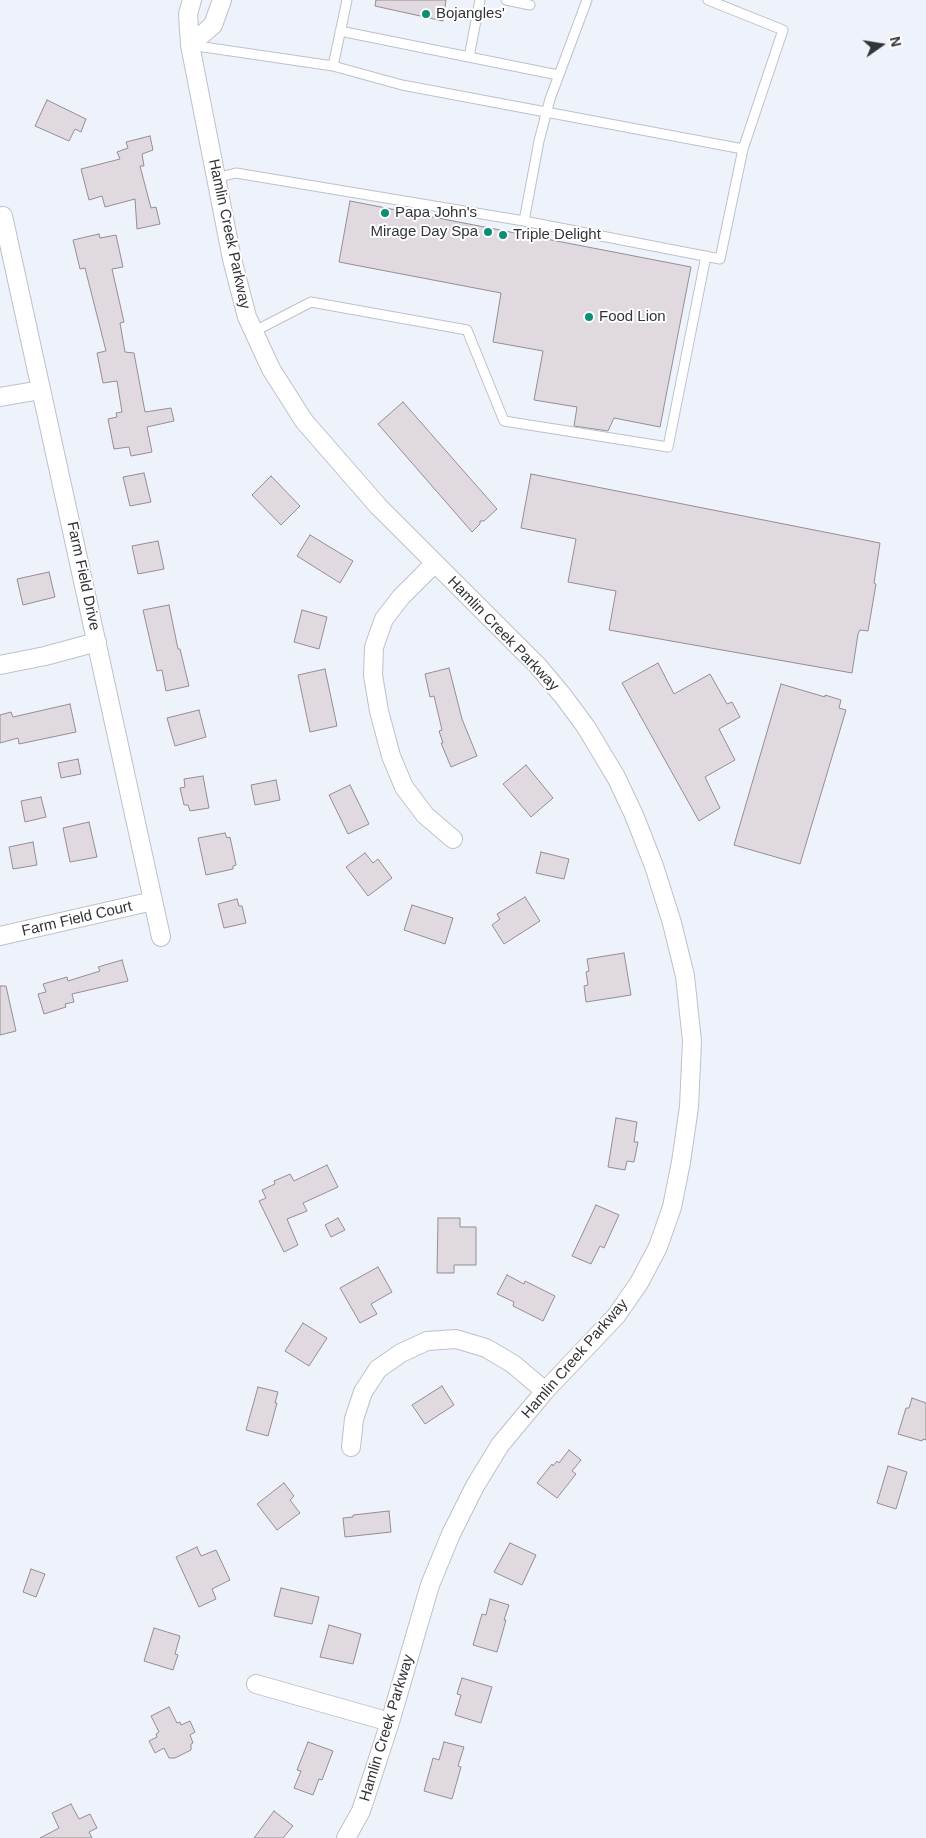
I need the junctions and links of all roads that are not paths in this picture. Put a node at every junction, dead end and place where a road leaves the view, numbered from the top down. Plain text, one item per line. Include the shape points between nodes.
1 (192, 0) edge
2 (222, 0) edge
3 (346, 0) edge
4 (480, 0) edge
5 (506, 0) edge
6 (587, 0) edge
7 (708, 0) edge
8 (530, 5) dead end
9 (340, 31) junction
10 (190, 45) junction
11 (469, 57) junction
12 (332, 66) junction
13 (558, 75) junction
14 (547, 112) junction
15 (743, 149) junction
16 (216, 178) junction
17 (3, 216) dead end
18 (524, 221) junction
19 (706, 256) junction
20 (253, 332) junction
21 (41, 390) junction
22 (0, 397) edge
23 (435, 564) junction
24 (97, 642) junction
25 (0, 665) edge
26 (453, 839) dead end
27 (153, 901) junction
28 (0, 936) edge
29 (161, 937) dead end
30 (544, 1391) junction
31 (351, 1447) dead end
32 (256, 1684) dead end
33 (390, 1722) junction
34 (346, 1838) edge

1 - 10 street, Hamlin Creek Parkway via 188,14
2 - 10 street via 213,25
3 - 9 lane
4 - 11 lane
5 - 8 lane
6 - 13 lane
7 - 15 lane via 783,30
9 - 11 lane
9 - 12 lane
10 - 12 lane
10 - 16 street, Hamlin Creek Parkway
11 - 13 lane
12 - 14 lane via 394,83
13 - 14 lane
14 - 15 lane
14 - 18 lane
15 - 19 lane via 720,259
16 - 18 lane via 236,174
16 - 20 street, Hamlin Creek Parkway via 232,259
17 - 21 street, Farm Field Drive
18 - 19 lane
19 - 20 lane via 668,447 504,421 467,330 311,302
20 - 23 street, Hamlin Creek Parkway via 271,369 304,421 378,506
21 - 22 street
21 - 24 street, Farm Field Drive
23 - 26 street via 384,619 374,647 373,675 391,756 404,787 426,816
23 - 30 street, Hamlin Creek Parkway via 538,666 586,727 634,815 654,866 685,976 692,1042 689,1107 669,1215 639,1283 616,1316
24 - 25 street
24 - 27 street, Farm Field Drive
27 - 28 street, Farm Field Court
27 - 29 street, Farm Field Drive
30 - 31 street via 513,1364 486,1348 456,1339 427,1341 401,1353 378,1370 362,1392 354,1419
30 - 33 street, Hamlin Creek Parkway via 500,1445 451,1534 430,1585
32 - 33 street
33 - 34 street, Hamlin Creek Parkway via 361,1811

